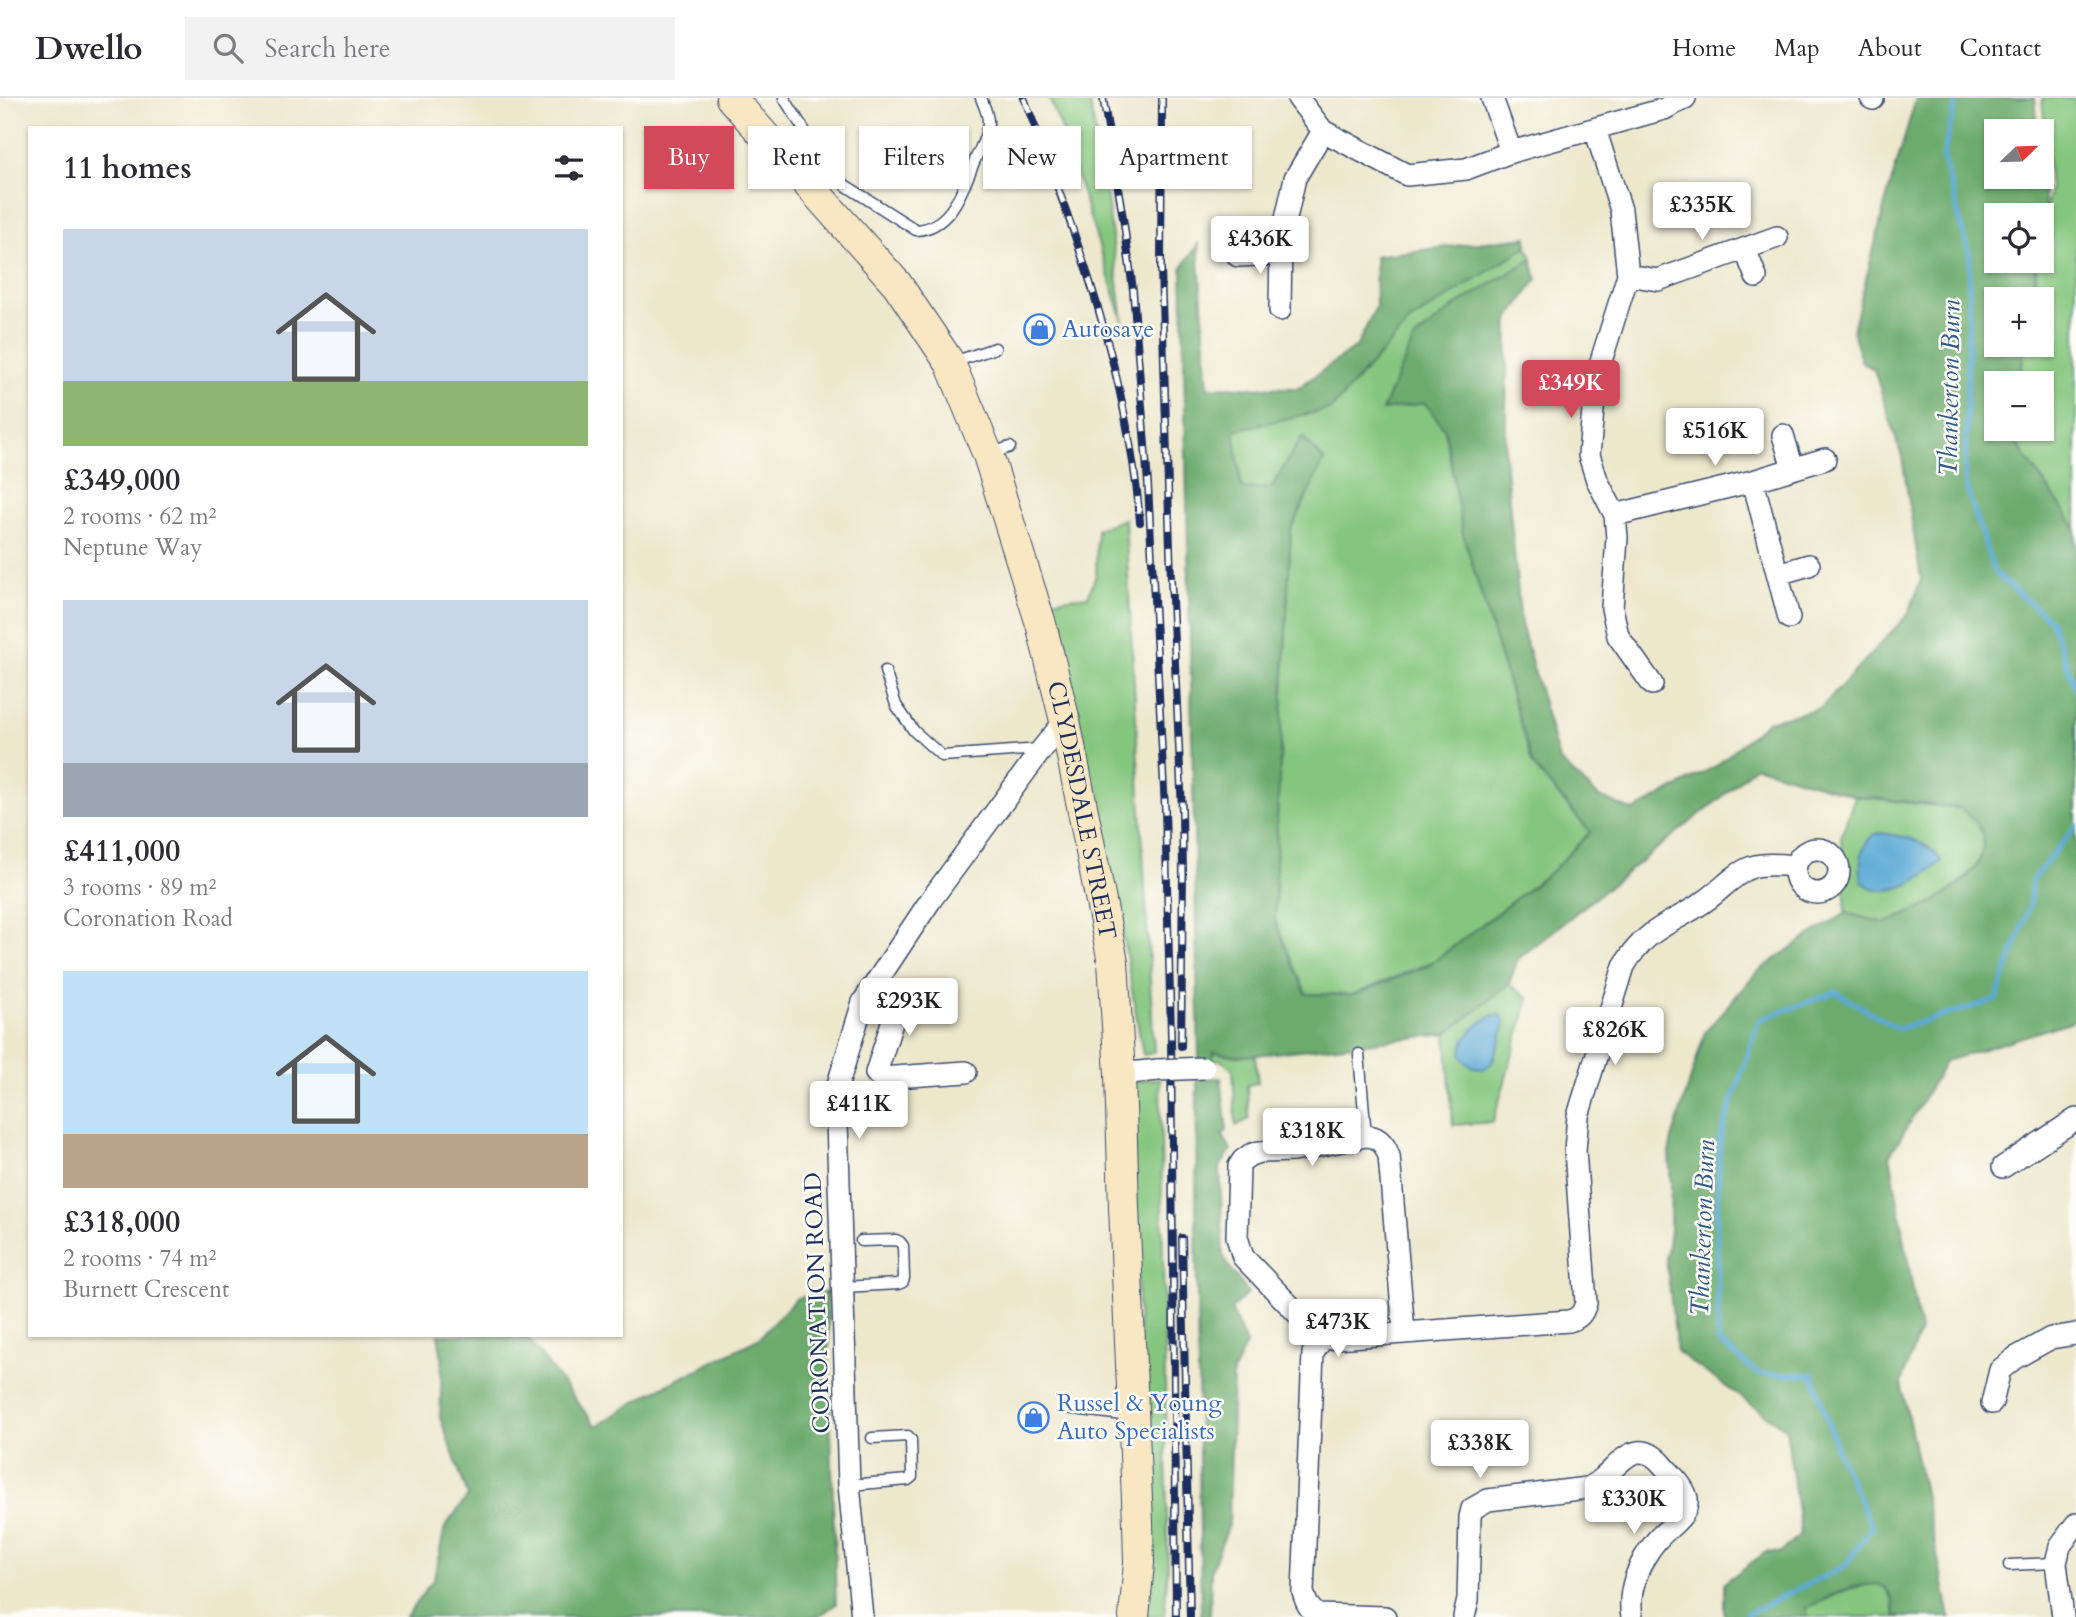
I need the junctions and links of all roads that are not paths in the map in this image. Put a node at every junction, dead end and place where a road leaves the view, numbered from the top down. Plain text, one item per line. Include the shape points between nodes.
1 (784, 98) edge
2 (981, 98) edge
3 (1298, 98) edge
4 (1492, 98) edge
5 (1685, 98) edge
6 (739, 101) edge
7 (1595, 129) junction
8 (1323, 131) junction
9 (1511, 152) junction
10 (1777, 237) dead end
11 (1745, 248) junction
12 (1280, 254) junction
13 (1238, 256) dead end
14 (1628, 275) junction
15 (1756, 277) dead end
16 (1280, 310) dead end
17 (995, 348) dead end
18 (950, 363) junction
19 (1783, 435) dead end
20 (1825, 459) dead end
21 (1793, 469) junction
22 (1753, 481) junction
23 (1615, 515) junction
24 (1809, 565) dead end
25 (1777, 574) junction
26 (1789, 618) dead end
27 (886, 671) dead end
28 (1652, 684) dead end
29 (1065, 721) junction
30 (1042, 749) junction
31 (1796, 866) dead end
32 (878, 980) junction
33 (1359, 1054) dead end
34 (1204, 1068) dead end
35 (966, 1072) dead end
36 (1120, 1073) junction
37 (2076, 1119) edge
38 (1366, 1136) junction
39 (2003, 1167) dead end
40 (861, 1241) dead end
41 (843, 1287) junction
42 (1404, 1332) junction
43 (2076, 1334) edge
44 (1322, 1339) junction
45 (1993, 1403) dead end
46 (1065, 1408) dead end
47 (1135, 1416) junction
48 (872, 1438) dead end
49 (849, 1485) junction
50 (2076, 1524) edge
51 (2056, 1563) junction
52 (2010, 1565) dead end
53 (862, 1617) edge
54 (1134, 1617) edge
55 (1385, 1617) edge
56 (1464, 1617) edge
57 (1632, 1617) edge
58 (2063, 1617) edge

1 - 2 lane via 830,171 916,230 929,229 958,202 989,120
3 - 8 street
4 - 9 street
5 - 7 street
6 - 18 main road, CLYDESDALE STREET via 897,284
7 - 9 street
7 - 14 street via 1623,222
8 - 9 street via 1407,175 1466,169
8 - 12 street via 1295,178
10 - 11 street
11 - 14 street via 1657,280
11 - 15 street
12 - 13 street
12 - 16 street
14 - 23 street via 1596,377 1589,455
17 - 18 lane
18 - 29 main road, CLYDESDALE STREET via 999,451
19 - 21 street
20 - 21 street
21 - 22 street
22 - 23 street
22 - 25 street
23 - 28 street via 1612,608 1618,636
24 - 25 street
25 - 26 street
27 - 30 lane via 896,705 914,731 942,756
29 - 30 street, CORONATION ROAD
29 - 36 main road, CLYDESDALE STREET via 1113,962
30 - 32 street, CORONATION ROAD
31 - 42 street via 1753,867 1740,874 1655,930 1624,966 1578,1115 1575,1150 1583,1312 1569,1321
32 - 35 street via 897,1007 876,1073 881,1078
32 - 41 street, CORONATION ROAD via 863,1002 836,1091
33 - 38 lane
34 - 36 street, bridge
36 - 47 main road, CLYDESDALE STREET
37 - 39 street
38 - 42 street via 1381,1141 1389,1156
38 - 44 street via 1293,1151 1259,1152 1239,1166 1237,1237 1243,1257
40 - 41 lane via 900,1242 904,1278 898,1284
41 - 49 street, CORONATION ROAD
42 - 44 street
43 - 45 street via 2051,1338 2000,1370
44 - 55 street via 1312,1353 1303,1592 1310,1610 1318,1615
46 - 47 lane
47 - 54 main road, CLYDESDALE STREET via 1139,1563
48 - 49 lane via 908,1436 912,1477
49 - 53 street, CORONATION ROAD
50 - 51 street via 2060,1546
51 - 52 lane
51 - 58 street
56 - 57 street via 1472,1509 1488,1500 1587,1488 1638,1452 1655,1456 1684,1490 1687,1507 1642,1561 1633,1584

